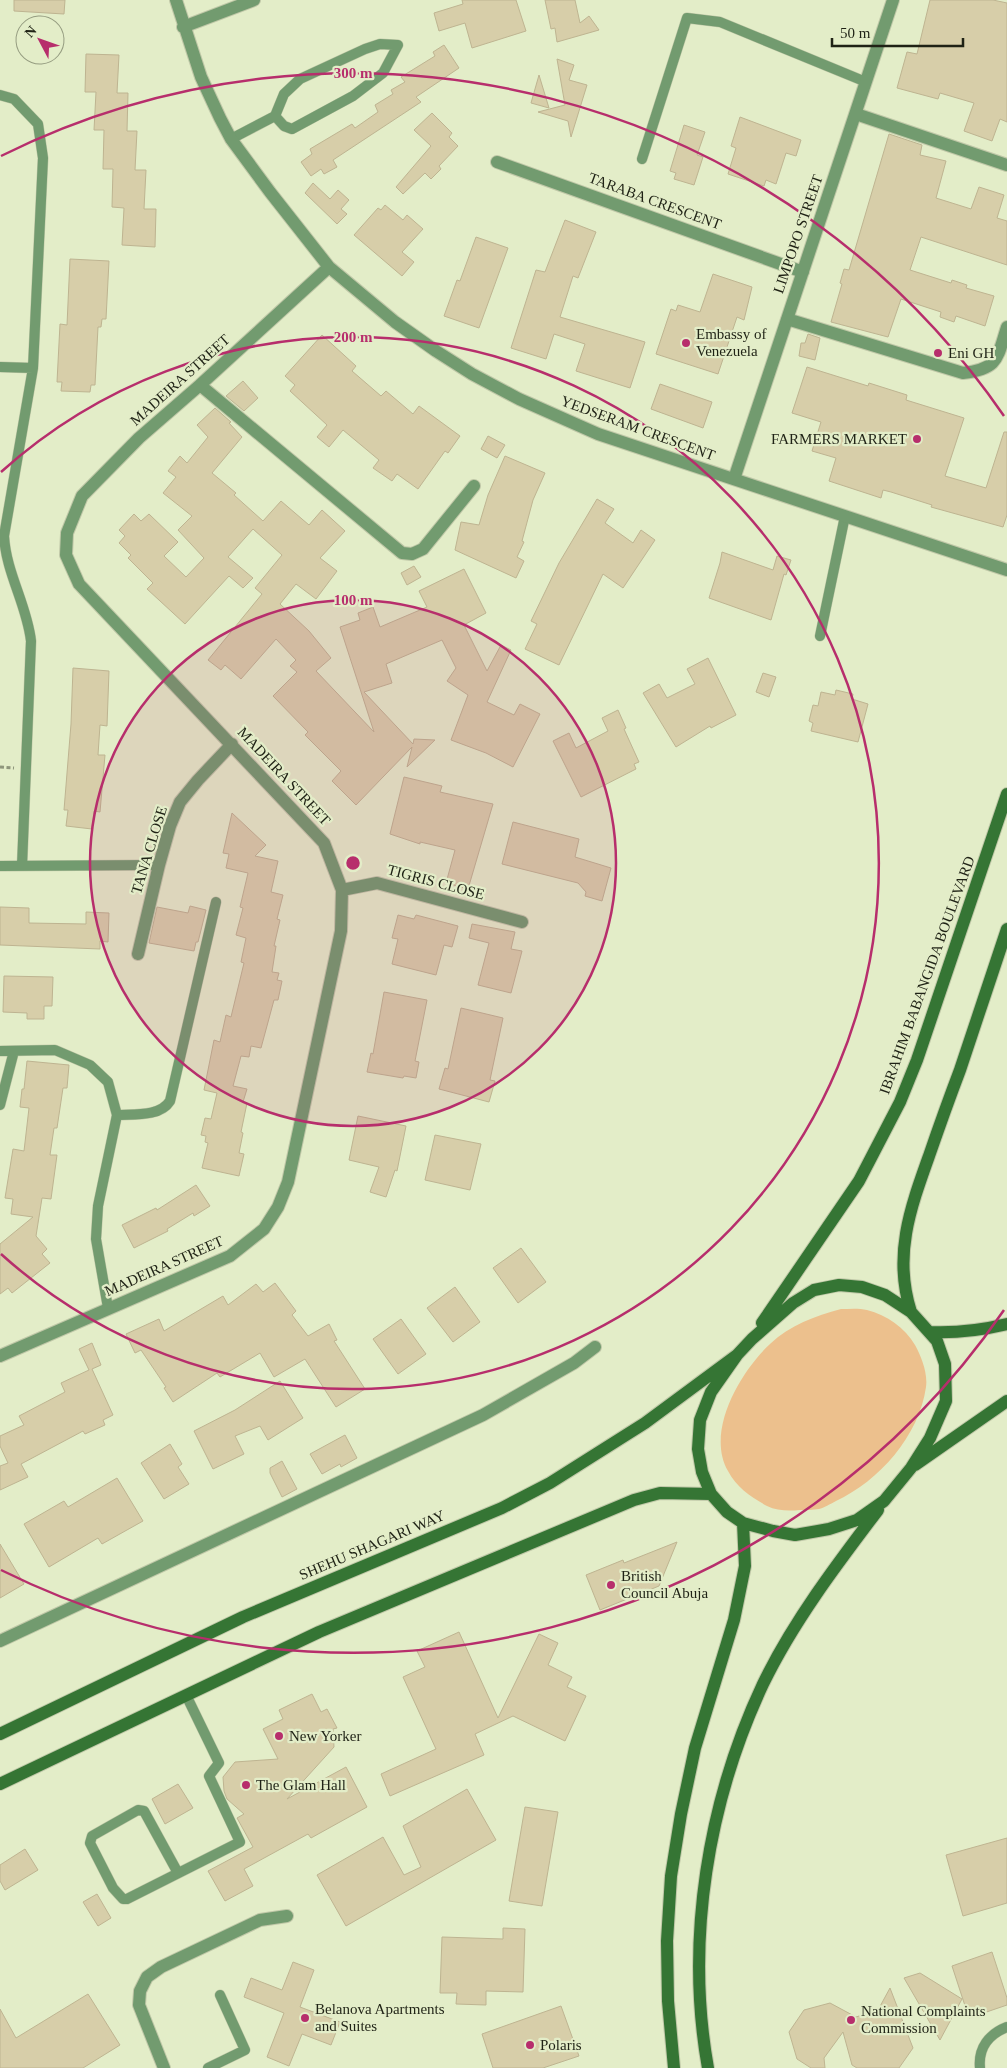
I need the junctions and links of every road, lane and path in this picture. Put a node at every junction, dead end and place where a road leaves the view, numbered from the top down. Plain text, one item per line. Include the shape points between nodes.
1 (176, 0) edge
2 (254, 0) edge
3 (894, 0) edge
4 (183, 27) junction
5 (866, 82) junction
6 (0, 95) edge
7 (856, 114) junction
8 (275, 116) junction
9 (232, 139) junction
10 (642, 159) dead end
11 (497, 162) dead end
12 (1007, 165) edge
13 (329, 267) junction
14 (802, 272) junction
15 (787, 319) junction
16 (1007, 327) edge
17 (0, 367) edge
18 (33, 368) junction
19 (200, 385) junction
20 (734, 479) junction
21 (474, 486) dead end
22 (845, 516) junction
23 (1007, 570) edge
24 (820, 636) dead end
25 (232, 744) junction
26 (1007, 794) edge
27 (159, 865) junction
28 (0, 866) edge
29 (22, 866) junction
30 (342, 890) junction
31 (216, 902) dead end
32 (522, 922) dead end
33 (1007, 928) edge
34 (138, 954) dead end
35 (0, 1051) edge
36 (14, 1051) junction
37 (0, 1104) edge
38 (117, 1115) junction
39 (108, 1308) junction
40 (911, 1312) junction
41 (1007, 1324) edge
42 (931, 1332) junction
43 (752, 1339) junction
44 (595, 1347) dead end
45 (737, 1355) junction
46 (0, 1356) edge
47 (1007, 1401) edge
48 (911, 1468) junction
49 (711, 1494) junction
50 (884, 1501) junction
51 (743, 1523) junction
52 (0, 1641) edge
53 (186, 1695) junction
54 (0, 1734) edge
55 (0, 1784) edge
56 (178, 1873) junction
57 (288, 1916) dead end
58 (220, 1995) dead end
59 (1007, 2027) edge
60 (164, 2068) edge
61 (208, 2068) edge
62 (674, 2068) edge
63 (708, 2068) edge
64 (980, 2068) edge

1 - 4 street, YEDSERAM CRESCENT
2 - 4 street
3 - 5 street, LIMPOPO STREET
4 - 9 street, YEDSERAM CRESCENT via 200,77
5 - 7 street, LIMPOPO STREET
5 - 10 lane via 720,22 687,18
6 - 18 lane via 14,99 38,124 43,158
7 - 12 street
7 - 14 street, LIMPOPO STREET
8 - 8 lane via 284,94 300,79 364,49 380,44 398,45 383,73 353,96 292,129
8 - 9 lane
9 - 13 street, YEDSERAM CRESCENT
11 - 14 street, TARABA CRESCENT
13 - 19 street, MADEIRA STREET
13 - 20 street, YEDSERAM CRESCENT via 394,322 487,382 598,434
14 - 15 street, LIMPOPO STREET
15 - 16 street via 963,374 981,371 996,361
15 - 20 street, LIMPOPO STREET
17 - 18 lane
18 - 29 lane via 4,536 8,562 30,628 31,641
19 - 21 street via 402,553 412,554 423,549
19 - 25 street, MADEIRA STREET via 139,438 82,496 67,533 66,555 79,584
20 - 22 street, YEDSERAM CRESCENT
22 - 23 street, YEDSERAM CRESCENT
22 - 24 lane
25 - 27 street, TANA CLOSE via 180,802
25 - 30 street, MADEIRA STREET via 324,843
26 - 43 main road, IBRAHIM BABANGIDA BOULEVARD via 900,1102 859,1181
27 - 29 lane
27 - 34 street, TANA CLOSE
28 - 29 lane
30 - 32 street, TIGRIS CLOSE via 377,883
30 - 39 street, MADEIRA STREET via 341,931 288,1182 278,1207 264,1229 230,1256
31 - 38 lane via 170,1101 159,1111
33 - 40 main road via 905,1230 904,1292
35 - 36 lane
36 - 37 lane
36 - 38 lane via 55,1050 90,1065 108,1082
38 - 39 lane via 98,1206 96,1240
39 - 46 street, MADEIRA STREET
40 - 42 main road
40 - 43 main road via 885,1295 862,1287 839,1285 807,1294
41 - 42 main road via 952,1333
42 - 48 main road via 945,1364 946,1401 930,1438
43 - 45 main road
44 - 52 street via 574,1363 483,1415
45 - 49 main road via 711,1392 700,1420 698,1449 702,1472
45 - 54 main road, SHEHU SHAGARI WAY via 595,1457 502,1508 243,1617
47 - 48 main road
48 - 50 main road
49 - 51 main road via 727,1512
49 - 53 main road via 660,1492 634,1500 319,1632
50 - 51 main road via 857,1520 829,1529 794,1534 772,1532
50 - 63 main road via 838,1562 784,1646 764,1682 733,1757 712,1837 704,1897 700,1976
51 - 62 main road via 745,1566 734,1620 695,1748 671,1876 667,1941
53 - 55 main road
53 - 56 lane via 219,1763 209,1776 240,1842
56 - 56 lane via 123,1899 113,1888 90,1839 138,1810 144,1811
57 - 60 street via 260,1920 161,1967 147,1977 140,1991 139,2005
58 - 61 lane via 245,2050
59 - 64 lane via 993,2032 982,2048

